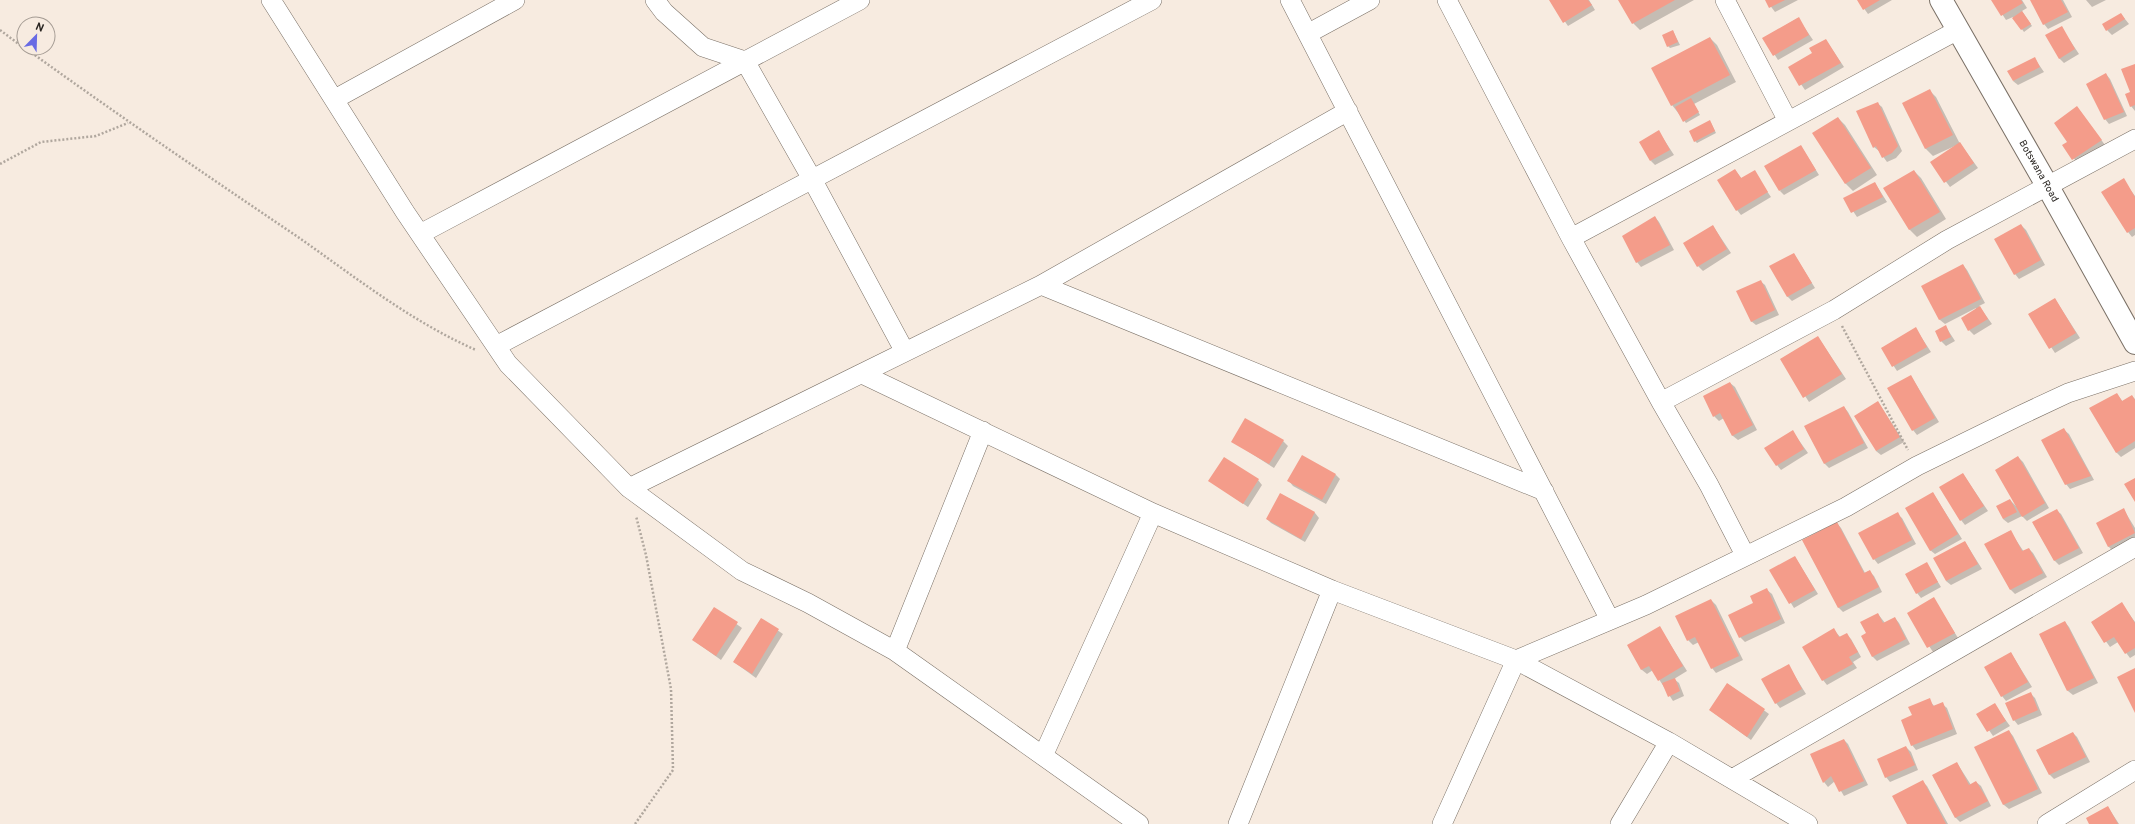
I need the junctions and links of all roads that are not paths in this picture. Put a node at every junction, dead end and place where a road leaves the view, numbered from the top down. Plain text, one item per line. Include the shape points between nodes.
1 (271, 0) edge
2 (515, 0) edge
3 (655, 0) edge
4 (860, 0) edge
5 (1152, 0) edge
6 (1290, 0) edge
7 (1370, 0) edge
8 (1447, 0) edge
9 (1725, 0) edge
10 (1941, 0) edge
11 (1958, 30) junction
12 (1309, 33) junction
13 (745, 61) junction
14 (334, 99) junction
15 (1348, 111) junction
16 (1788, 121) junction
17 (2135, 139) edge
18 (812, 179) junction
19 (2048, 186) junction
20 (420, 234) junction
21 (1571, 238) junction
22 (1041, 285) junction
23 (2135, 343) edge
24 (488, 349) junction
25 (905, 352) junction
26 (2135, 371) edge
27 (862, 374) junction
28 (1661, 402) junction
29 (983, 431) junction
30 (629, 488) junction
31 (1544, 491) junction
32 (1153, 513) junction
33 (2135, 547) edge
34 (1745, 555) junction
35 (1332, 590) junction
36 (1610, 620) junction
37 (895, 651) junction
38 (1516, 660) junction
39 (1669, 742) junction
40 (1043, 756) junction
41 (2135, 770) edge
42 (1732, 779) junction
43 (1139, 824) edge
44 (1238, 824) edge
45 (1442, 824) edge
46 (1620, 824) edge
47 (1808, 824) edge
48 (2047, 824) edge

1 - 14 street
2 - 14 street
3 - 13 street via 664,12 703,47
4 - 13 street
5 - 18 street
6 - 12 street
7 - 12 street
8 - 21 street
9 - 16 street
10 - 11 street, Botswana Road
11 - 16 street
11 - 19 street, Botswana Road
12 - 15 street
13 - 18 street
13 - 20 street
14 - 20 street
15 - 22 street
15 - 31 street
16 - 21 street
17 - 19 street
18 - 24 street
18 - 25 street
19 - 23 street, Botswana Road
19 - 28 street via 1947,240 1834,310
20 - 24 street
21 - 28 street
22 - 25 street
22 - 31 street
24 - 30 street via 508,364
25 - 27 street
26 - 34 street via 2068,393 1917,466 1846,507
27 - 29 street
27 - 30 street
28 - 34 street via 1709,485
29 - 32 street
29 - 37 street
30 - 37 street via 742,571 808,603
31 - 36 street
32 - 35 street
32 - 40 street
33 - 42 street
34 - 36 street via 1646,605
35 - 38 street
35 - 44 street
36 - 38 street
37 - 40 street
38 - 39 street
38 - 45 street
39 - 42 street
39 - 46 street
40 - 43 street
41 - 48 street
42 - 47 street

